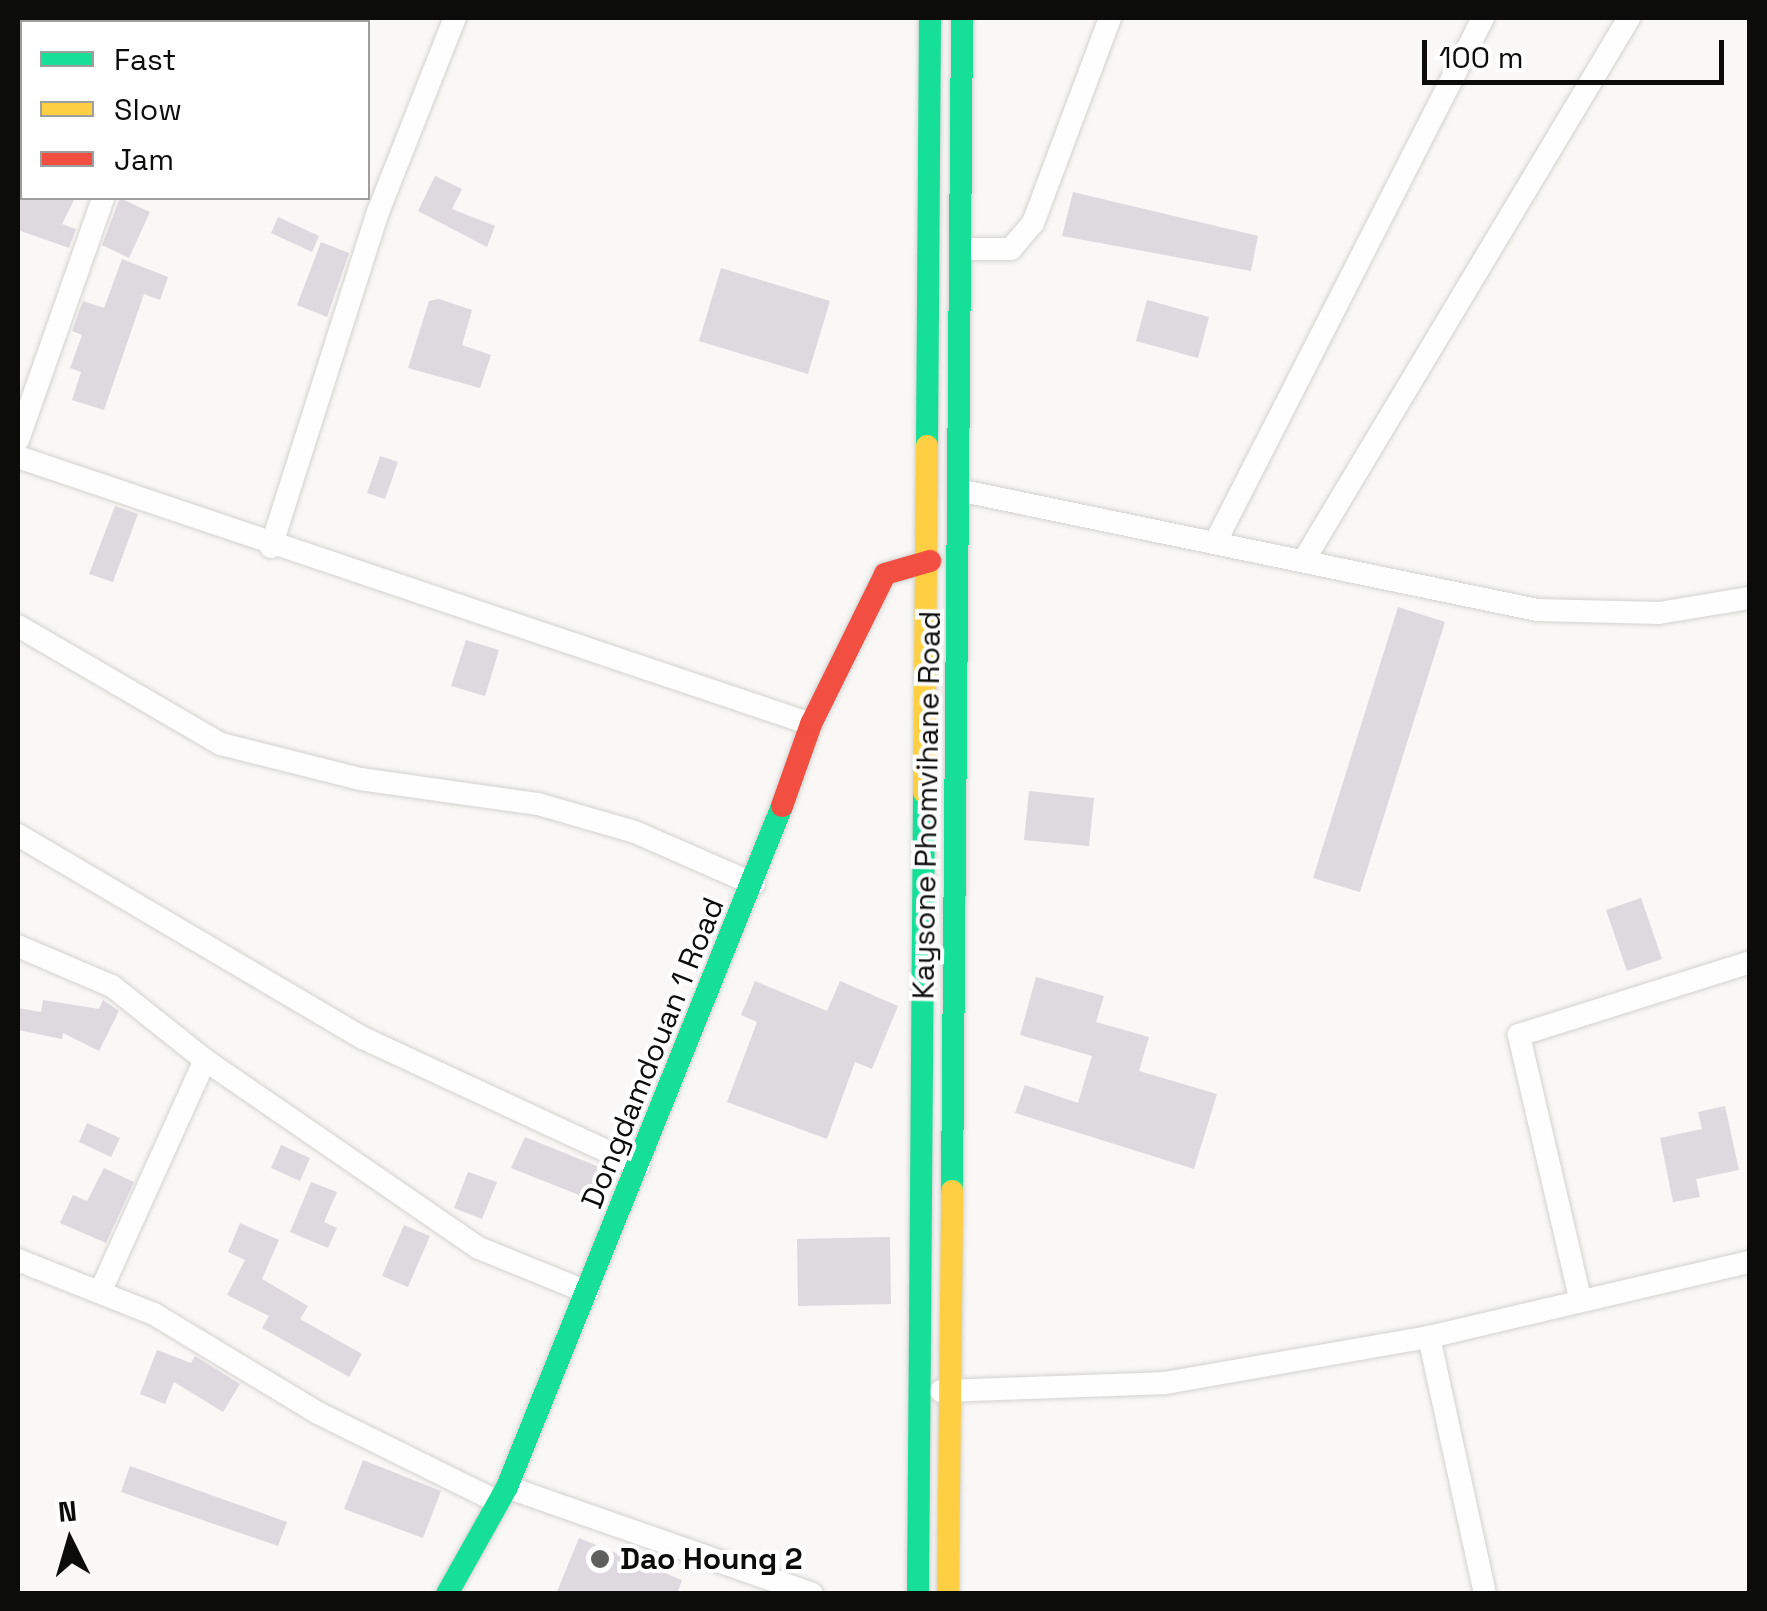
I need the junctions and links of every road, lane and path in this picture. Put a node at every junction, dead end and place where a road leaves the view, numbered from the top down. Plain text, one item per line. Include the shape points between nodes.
1 (455, 18) edge
2 (930, 18) edge
3 (962, 18) edge
4 (1110, 18) edge
5 (1483, 18) edge
6 (1629, 18) edge
7 (102, 200) edge
8 (962, 249) junction
9 (18, 440) edge
10 (18, 458) edge
11 (963, 491) junction
12 (1216, 541) junction
13 (271, 547) junction
14 (1304, 560) junction
15 (930, 561) junction
16 (1750, 598) edge
17 (18, 626) edge
18 (811, 724) junction
19 (18, 835) edge
20 (754, 884) junction
21 (18, 946) edge
22 (1750, 962) edge
23 (206, 1060) junction
24 (638, 1166) junction
25 (18, 1260) edge
26 (1750, 1262) edge
27 (102, 1288) junction
28 (587, 1292) junction
29 (1580, 1298) junction
30 (1429, 1337) junction
31 (920, 1390) junction
32 (950, 1390) junction
33 (503, 1495) junction
34 (447, 1594) edge
35 (812, 1594) edge
36 (918, 1594) edge
37 (948, 1594) edge
38 (1485, 1594) edge

1 - 13 street via 378,212
2 - 15 main road, Kaysone Phomvihane Road
3 - 8 main road, Kaysone Phomvihane Road
4 - 8 street via 1032,223 1011,249
5 - 12 street
6 - 14 street
7 - 9 street
8 - 11 main road, Kaysone Phomvihane Road
10 - 13 street
11 - 12 street
11 - 32 main road, Kaysone Phomvihane Road
12 - 14 street
13 - 18 street
14 - 16 street via 1537,610 1658,612
15 - 18 main road, Dongdamdouan 1 Road via 885,574
15 - 31 main road, Kaysone Phomvihane Road
17 - 20 street via 221,744 360,779 538,804 635,832
18 - 20 main road, Dongdamdouan 1 Road
19 - 24 street via 363,1038
20 - 24 main road, Dongdamdouan 1 Road
21 - 23 street via 112,986
22 - 29 street via 1519,1035
23 - 27 street
23 - 28 street via 479,1248
24 - 28 main road, Dongdamdouan 1 Road
25 - 27 street
26 - 29 street
27 - 33 street via 373,1443
28 - 33 main road, Dongdamdouan 1 Road
29 - 30 street
30 - 32 street via 1165,1383
30 - 38 street
31 - 32 street
31 - 36 main road, Kaysone Phomvihane Road
32 - 37 main road, Kaysone Phomvihane Road
33 - 34 main road, Dongdamdouan 1 Road
33 - 35 street

